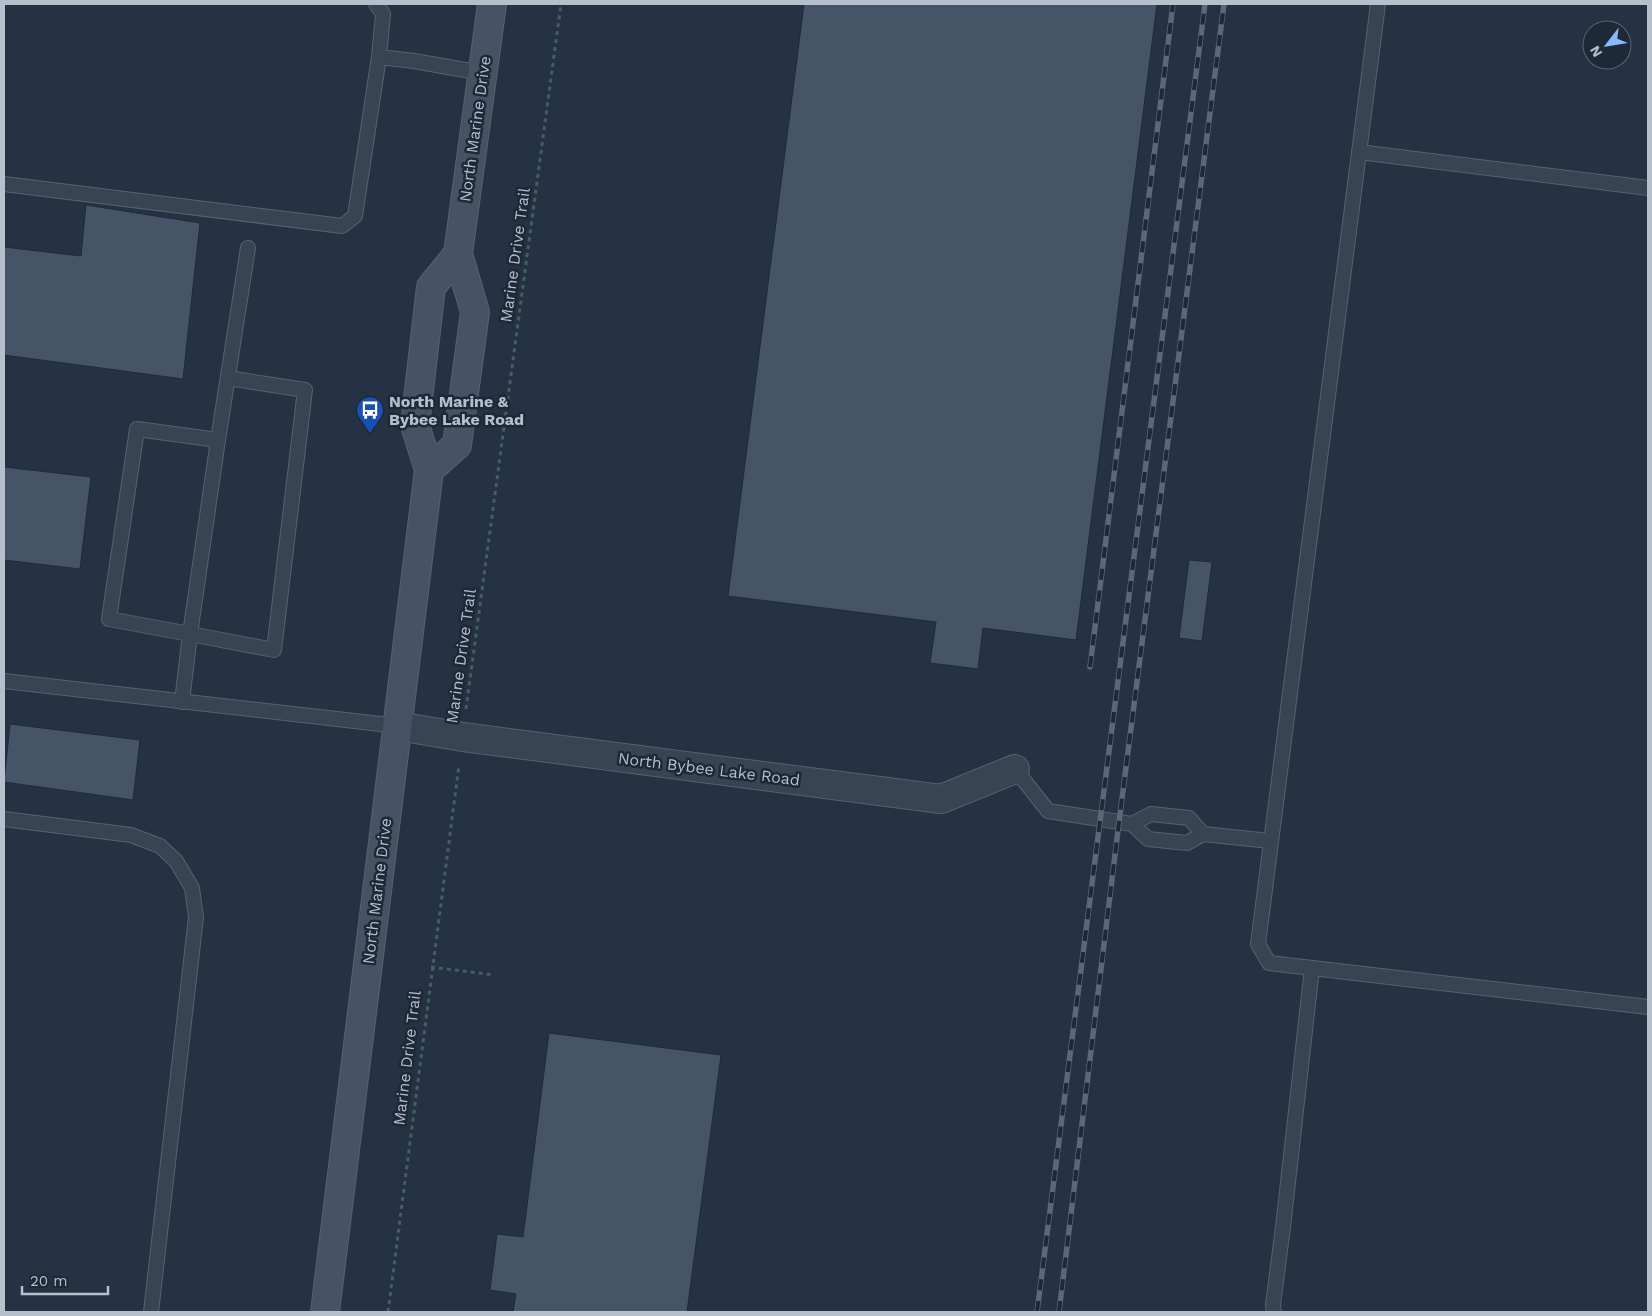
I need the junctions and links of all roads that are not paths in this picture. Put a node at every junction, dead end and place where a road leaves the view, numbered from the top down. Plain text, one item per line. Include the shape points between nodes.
1 (376, 4) edge
2 (492, 4) edge
3 (1378, 4) edge
4 (379, 57) junction
5 (482, 74) junction
6 (1359, 152) junction
7 (4, 184) edge
8 (1648, 188) edge
9 (248, 248) dead end
10 (458, 254) junction
11 (228, 378) junction
12 (218, 440) junction
13 (429, 470) junction
14 (190, 634) junction
15 (4, 681) edge
16 (182, 702) junction
17 (398, 726) junction
18 (1015, 769) joint
19 (4, 819) edge
20 (1132, 824) junction
21 (1203, 834) junction
22 (1270, 841) junction
23 (1312, 968) junction
24 (1648, 1008) edge
25 (151, 1312) edge
26 (325, 1312) edge
27 (1274, 1312) edge

1 - 4 lane via 383,14
2 - 5 main road, North Marine Drive
3 - 6 lane
4 - 5 lane
4 - 7 lane via 355,216 342,226
5 - 10 main road, North Marine Drive
6 - 8 lane
6 - 22 lane
9 - 11 lane
10 - 13 main road, North Marine Drive via 430,287 415,425
10 - 13 main road, North Marine Drive via 475,312 457,445
11 - 12 lane
11 - 14 lane via 305,390 274,650
12 - 14 lane
12 - 14 lane via 137,429 109,619
13 - 17 main road, North Marine Drive
14 - 16 lane
15 - 16 lane
16 - 17 lane
17 - 18 street, North Bybee Lake Road via 941,799
17 - 26 main road, North Marine Drive
18 - 20 lane via 1048,811
19 - 25 lane via 131,835 160,846 176,861 192,888 196,917
20 - 21 lane via 1148,839 1187,843
20 - 21 lane via 1151,814 1189,818
21 - 22 lane
22 - 23 lane via 1258,944 1270,963
23 - 24 lane
23 - 27 lane

